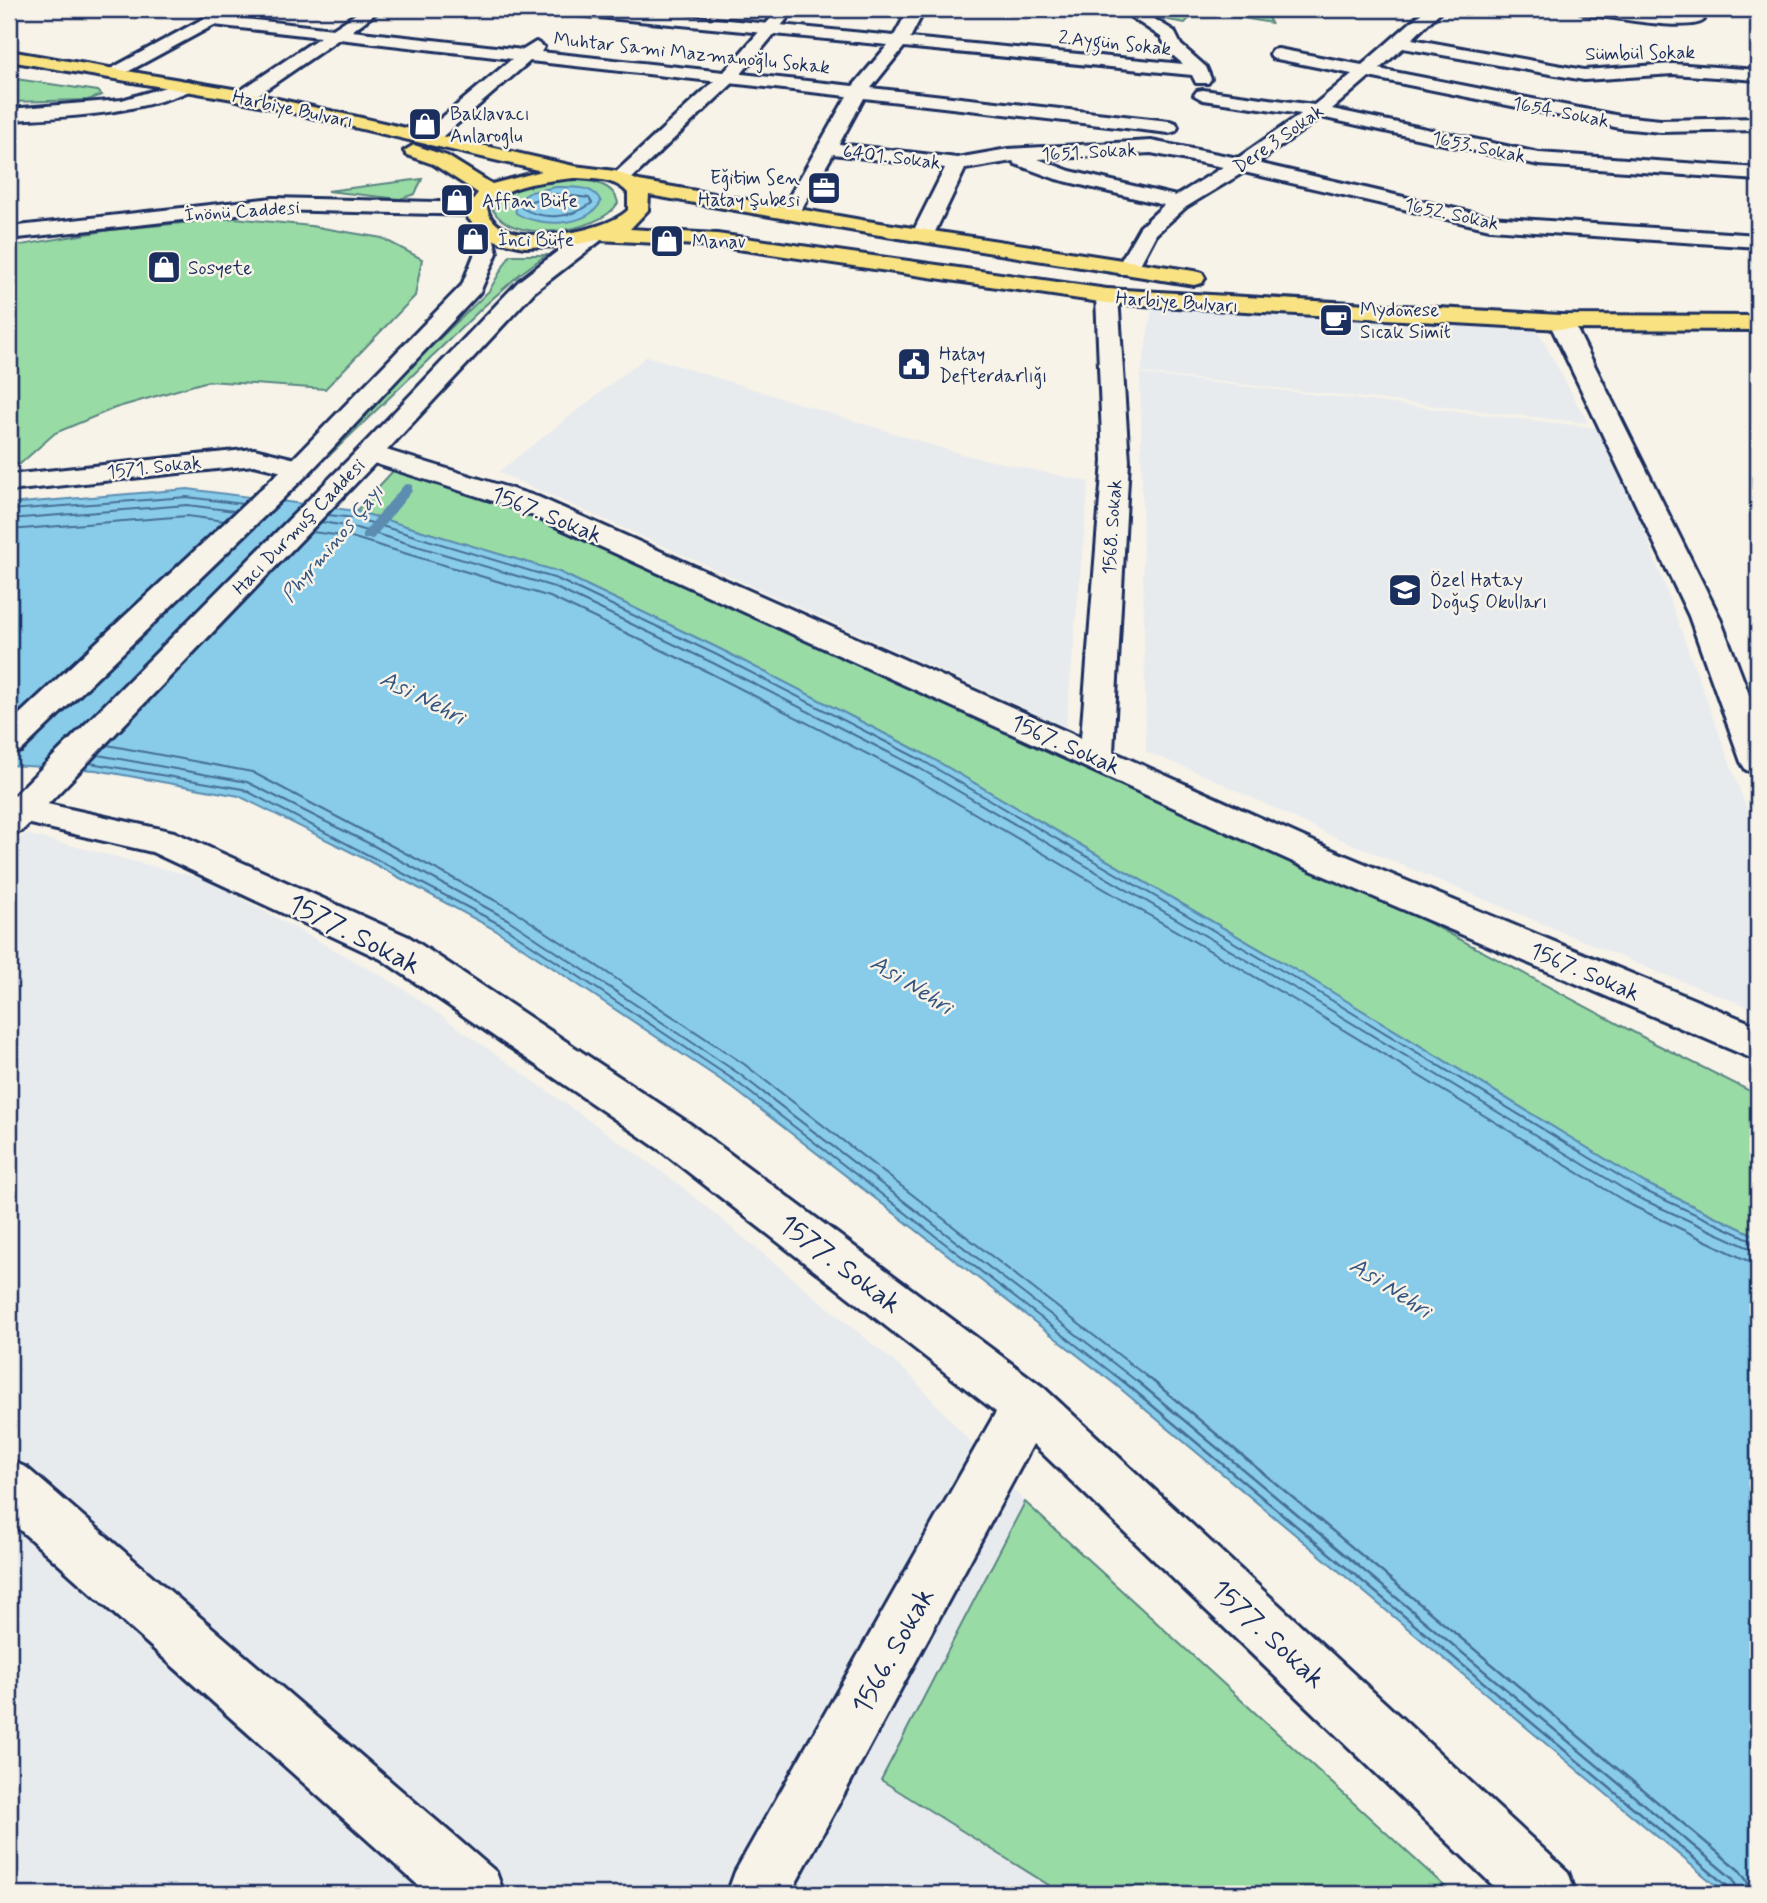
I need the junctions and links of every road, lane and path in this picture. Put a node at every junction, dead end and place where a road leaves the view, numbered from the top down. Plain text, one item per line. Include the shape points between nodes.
1 (232, 9) edge
2 (373, 9) edge
3 (787, 9) edge
4 (917, 9) edge
5 (1127, 9) edge
6 (1435, 9) edge
7 (1584, 9) edge
8 (567, 17) edge
9 (211, 20) junction
10 (1696, 20) dead end
11 (771, 28) junction
12 (337, 33) junction
13 (900, 41) junction
14 (1400, 42) junction
15 (1278, 54) dead end
16 (9, 57) edge
17 (525, 57) junction
18 (9, 66) edge
19 (1200, 71) junction
20 (1367, 71) junction
21 (112, 73) junction
22 (1753, 75) edge
23 (730, 76) junction
24 (186, 86) junction
25 (859, 91) junction
26 (1203, 94) junction
27 (167, 95) junction
28 (243, 97) junction
29 (1756, 107) edge
30 (1318, 111) junction
31 (9, 115) edge
32 (1179, 117) junction
33 (1758, 124) edge
34 (428, 139) junction
35 (1151, 147) junction
36 (827, 148) junction
37 (1008, 155) junction
38 (957, 164) junction
39 (1241, 165) junction
40 (574, 172) junction
41 (1758, 174) edge
42 (627, 182) junction
43 (492, 193) junction
44 (1179, 203) junction
45 (790, 213) junction
46 (479, 216) junction
47 (9, 233) edge
48 (596, 235) junction
49 (922, 236) junction
50 (1758, 241) edge
51 (1127, 269) junction
52 (1107, 296) junction
53 (1758, 306) edge
54 (1562, 308) junction
55 (1758, 323) edge
56 (363, 460) junction
57 (299, 468) junction
58 (9, 483) edge
59 (9, 743) edge
60 (1096, 758) junction
61 (1758, 762) edge
62 (14, 816) edge
63 (1758, 1044) edge
64 (1027, 1405) junction
65 (9, 1486) edge
66 (474, 1894) edge
67 (757, 1894) edge
68 (1546, 1894) edge

1 - 9 street
2 - 12 street
3 - 11 street
4 - 13 street
5 - 19 street via 1168,34 1171,47
6 - 14 street, Dere 3 Sokak
7 - 10 street
8 - 11 street, 2.Aygün Sokak
8 - 17 street
9 - 12 street, Muhtar Sami Mazmanoğlu Sokak
9 - 21 street
11 - 13 street, 2.Aygün Sokak
11 - 23 street
12 - 17 street, Muhtar Sami Mazmanoğlu Sokak
12 - 28 street
13 - 19 street, 2.Aygün Sokak
13 - 25 street
14 - 20 street, Dere 3 Sokak
14 - 22 street, Sümbül Sokak via 1584,75 1673,69
15 - 20 street, 1654. Sokak
16 - 21 main road, Harbiye Bulvarı
17 - 23 street, Muhtar Sami Mazmanoğlu Sokak
17 - 34 street
18 - 27 main road, Harbiye Bulvarı
19 - 26 street
20 - 30 street, Dere 3 Sokak
20 - 33 street, 1654. Sokak via 1620,122
21 - 24 main road, Harbiye Bulvarı
22 - 29 street via 1744,86
23 - 25 street, Muhtar Sami Mazmanoğlu Sokak
23 - 42 street
24 - 27 street
24 - 28 main road, Harbiye Bulvarı
25 - 32 street, Muhtar Sami Mazmanoğlu Sokak
25 - 36 street
26 - 30 street, 1653. Sokak
26 - 32 street, 1651. Sokak
27 - 31 street via 131,104
27 - 43 main road, Harbiye Bulvarı via 361,133 440,160
28 - 34 main road, Harbiye Bulvarı
30 - 39 street, Dere 3 Sokak
30 - 41 street, 1653. Sokak via 1539,159
32 - 35 street, 1651. Sokak
34 - 40 main road, Harbiye Bulvarı
35 - 37 street, 1651. Sokak
35 - 39 street, 1652. Sokak
36 - 38 street, 6401. Sokak
36 - 45 street
37 - 38 street, 1651. Sokak
37 - 44 street via 1063,175
38 - 49 street
39 - 44 street, Dere 3 Sokak
39 - 50 street, 1652. Sokak via 1490,223
40 - 42 main road, Harbiye Bulvarı via 600,173
40 - 43 main road, Harbiye Bulvarı via 529,178
42 - 45 main road, Harbiye Bulvarı
42 - 48 main road, Harbiye Bulvarı via 640,196 640,206 620,226
43 - 46 main road, Harbiye Bulvarı
44 - 51 street, Dere 3 Sokak via 1147,231
45 - 49 main road, Harbiye Bulvarı
46 - 47 street, İnönü Caddesi via 273,204
46 - 48 main road, Harbiye Bulvarı via 495,233 517,239
46 - 57 street, Hacı Durmuş Caddesi via 486,253 472,287
48 - 52 main road, Harbiye Bulvarı via 717,240
48 - 56 street, Hacı Durmuş Caddesi via 527,286
49 - 51 main road, Harbiye Bulvarı
51 - 54 main road, Harbiye Bulvarı via 1335,294
52 - 54 main road, Harbiye Bulvarı
52 - 60 street, 1568. Sokak via 1116,461
53 - 54 main road, Harbiye Bulvarı
54 - 55 main road, Harbiye Bulvarı
54 - 61 street via 1704,616
56 - 60 street, 1567. Sokak via 528,503
56 - 62 street, Hacı Durmuş Caddesi
57 - 58 street, 1571. Sokak via 254,457
57 - 59 street, Hacı Durmuş Caddesi
60 - 63 street, 1567. Sokak via 1326,862
62 - 64 street, 1577. Sokak via 161,841 396,948 675,1137
64 - 67 street, 1566. Sokak
64 - 68 street, 1577. Sokak
65 - 66 street

